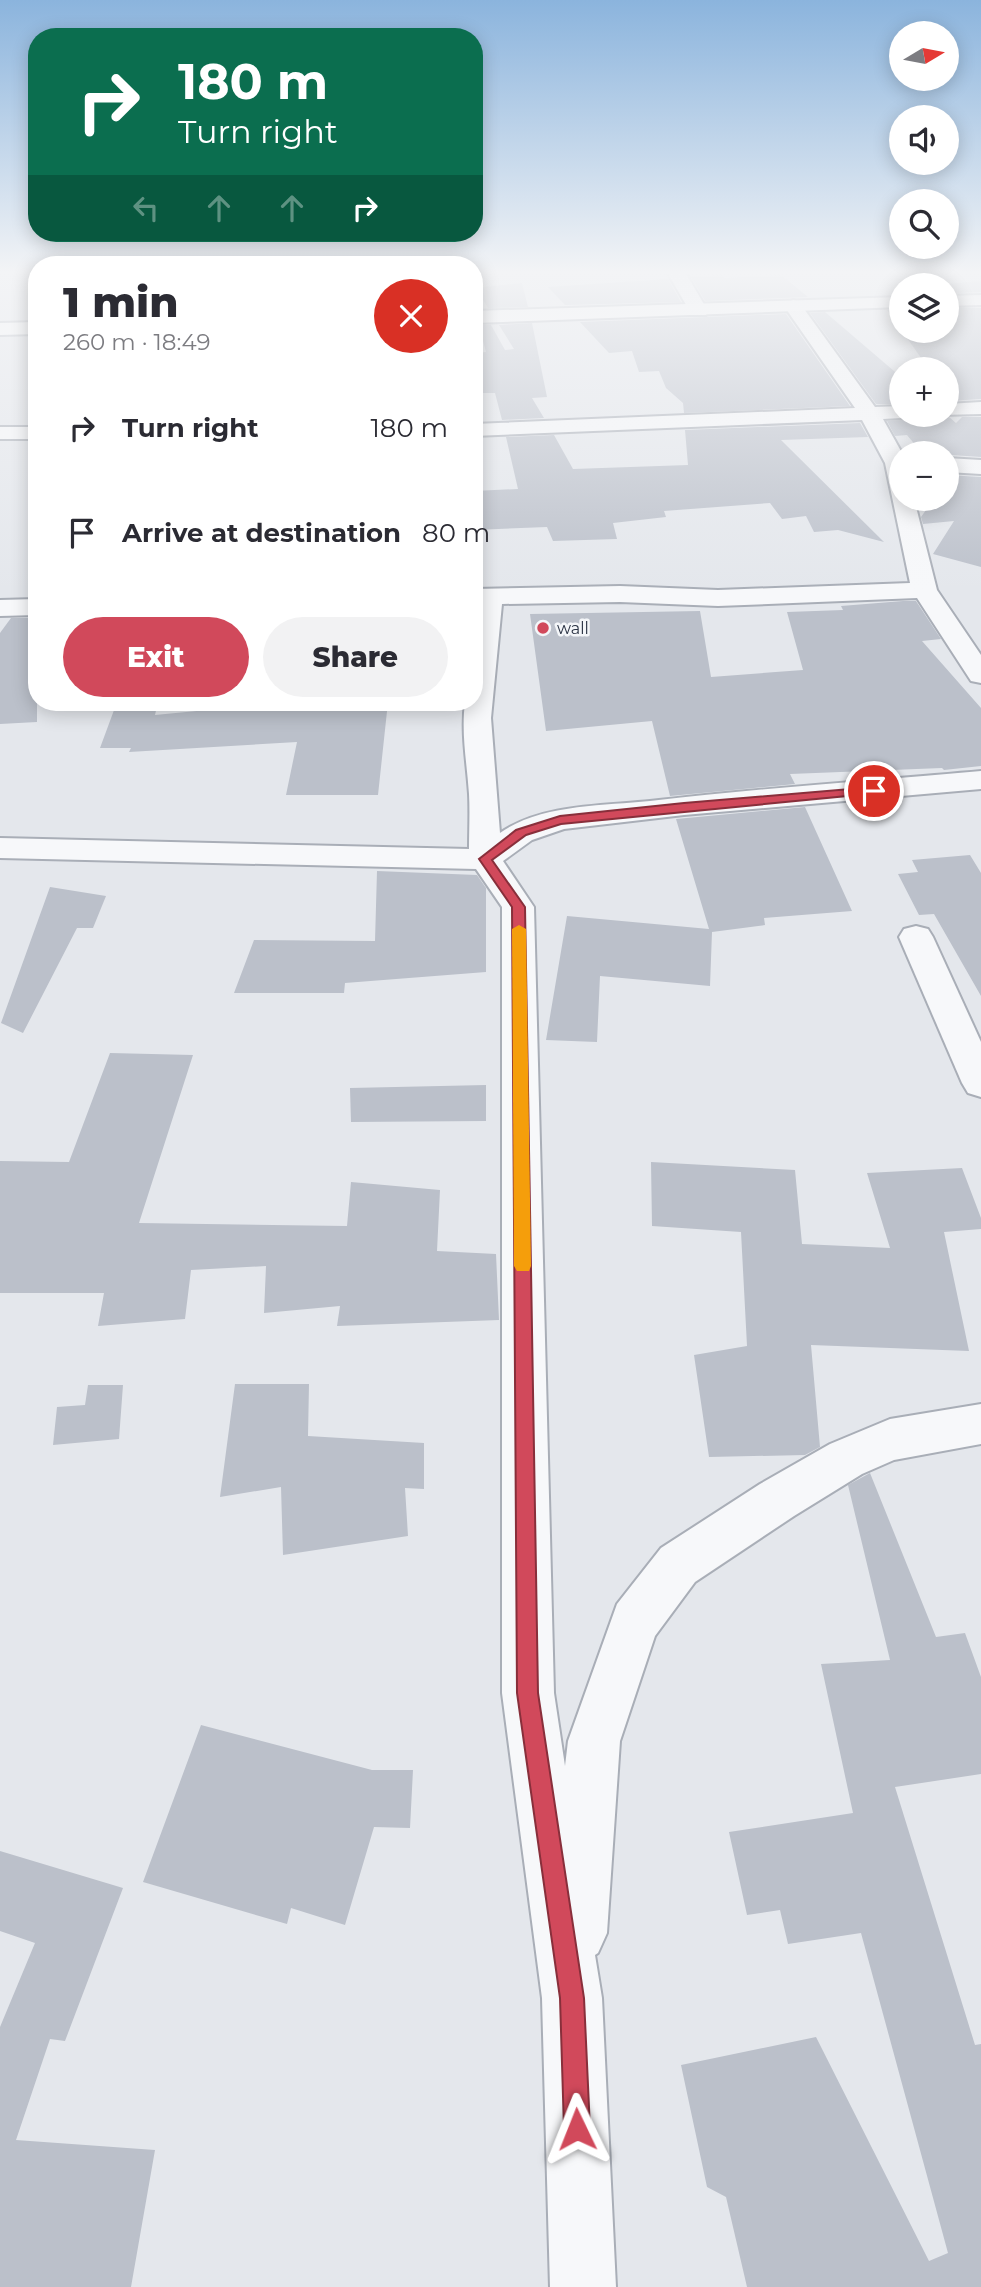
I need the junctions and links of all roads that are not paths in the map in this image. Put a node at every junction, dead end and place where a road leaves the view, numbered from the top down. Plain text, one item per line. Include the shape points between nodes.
1 (845, 379) edge
2 (981, 408) edge
3 (959, 409) edge
4 (889, 412) edge
5 (869, 413) junction
6 (483, 430) edge
7 (0, 433) edge
8 (28, 433) edge
9 (889, 446) edge
10 (959, 466) edge
11 (981, 467) edge
12 (905, 511) edge
13 (924, 590) junction
14 (483, 597) edge
15 (0, 607) edge
16 (28, 607) edge
17 (981, 675) edge
18 (478, 711) edge
19 (981, 780) edge
20 (0, 848) edge
21 (485, 859) junction
22 (916, 937) dead end
23 (981, 1083) edge
24 (981, 1424) edge
25 (572, 1998) junction
26 (583, 2287) edge

1 - 5 street
2 - 3 street
4 - 5 street
5 - 6 street
5 - 9 street
7 - 8 street
10 - 11 street
12 - 13 street
13 - 14 street via 718,598 620,594
13 - 17 street
15 - 16 street
18 - 21 street
19 - 21 street via 560,820 521,833
20 - 21 street
21 - 25 street via 519,907 528,1693
22 - 23 street
24 - 25 street via 890,1440 846,1459 678,1565 635,1622 594,1741
25 - 26 street

